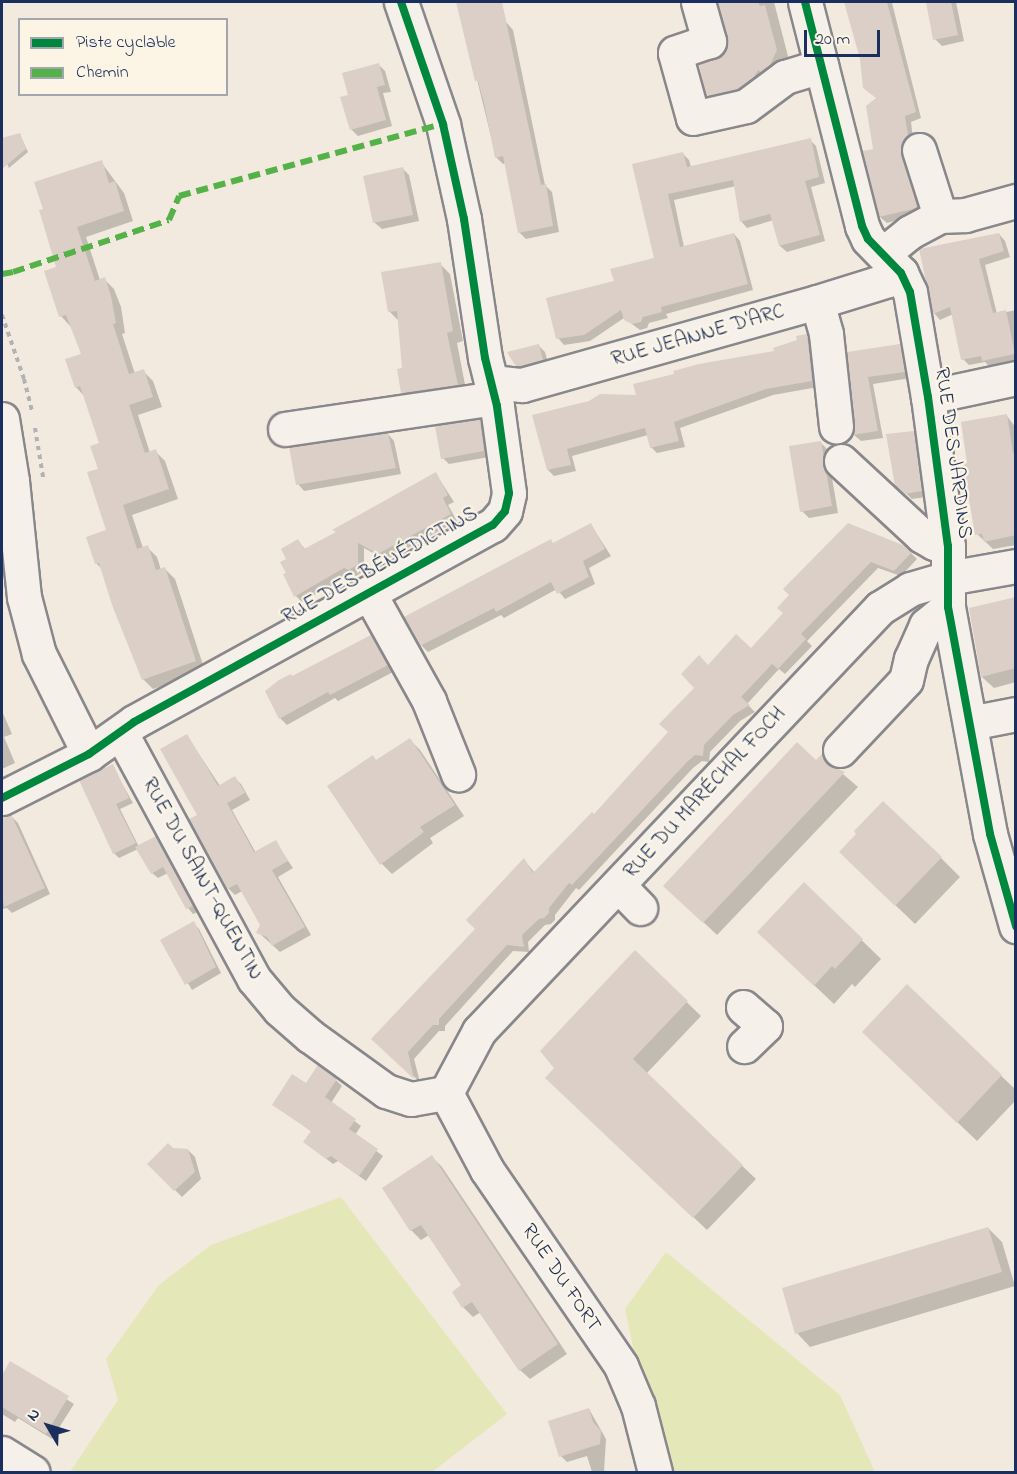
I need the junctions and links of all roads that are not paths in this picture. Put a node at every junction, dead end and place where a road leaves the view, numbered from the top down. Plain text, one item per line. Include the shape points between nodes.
1 (401, 2) edge
2 (698, 2) edge
3 (805, 2) edge
4 (821, 66) junction
5 (919, 150) dead end
6 (1016, 201) edge
7 (940, 216) junction
8 (893, 263) junction
9 (817, 302) junction
10 (1016, 378) edge
11 (494, 390) junction
12 (928, 397) junction
13 (2, 419) edge
14 (836, 426) dead end
15 (285, 429) dead end
16 (842, 461) dead end
17 (948, 546) junction
18 (1016, 566) edge
19 (948, 592) junction
20 (369, 593) junction
21 (1016, 714) edge
22 (970, 723) junction
23 (121, 733) junction
24 (840, 750) dead end
25 (89, 754) junction
26 (458, 774) dead end
27 (2, 798) edge
28 (1016, 926) edge
29 (743, 1007) dead end
30 (744, 1046) dead end
31 (446, 1093) junction
32 (2, 1453) edge
33 (33, 1473) edge
34 (655, 1473) edge

1 - 11 street, RUE DES BÉNÉDICTINS via 443,124
2 - 4 street via 709,41 675,53 693,118 746,106 785,77
3 - 4 street, RUE DES JARDINS
4 - 8 street, RUE DES JARDINS via 862,226 868,239
5 - 7 street
6 - 7 street via 965,215
7 - 8 street, RUE JEANNE D'ARC via 910,232
8 - 9 street, RUE JEANNE D'ARC via 888,280
8 - 12 street, RUE DES JARDINS via 910,292
9 - 11 street, RUE JEANNE D'ARC
9 - 14 street via 826,334
10 - 12 street
11 - 15 street, RUE JEANNE D'ARC
11 - 20 street, RUE DES BÉNÉDICTINS via 508,493 505,511 493,525
12 - 17 street, RUE DES JARDINS
13 - 25 street via 24,597 39,654
16 - 17 street via 922,536
17 - 19 street, RUE DES JARDINS
18 - 19 street, RUE DU MARÉCHAL FOCH
19 - 22 street, RUE DES JARDINS
19 - 24 street via 926,625 911,658 906,681
19 - 31 street, RUE DU MARÉCHAL FOCH via 910,589 880,608 629,897 479,1031
20 - 23 street, RUE DES BÉNÉDICTINS via 134,722
20 - 26 street via 429,701
21 - 22 street
22 - 28 street, RUE DES JARDINS via 990,834
23 - 25 street, RUE DES BÉNÉDICTINS
23 - 31 street, RUE DU SAINT-QUENTIN via 255,979 279,1009 309,1036 386,1091 411,1099
25 - 27 street, RUE DES BÉNÉDICTINS
29 - 30 street via 765,1026
31 - 34 street, RUE DU FORT via 488,1170 621,1366 638,1406
32 - 33 street

